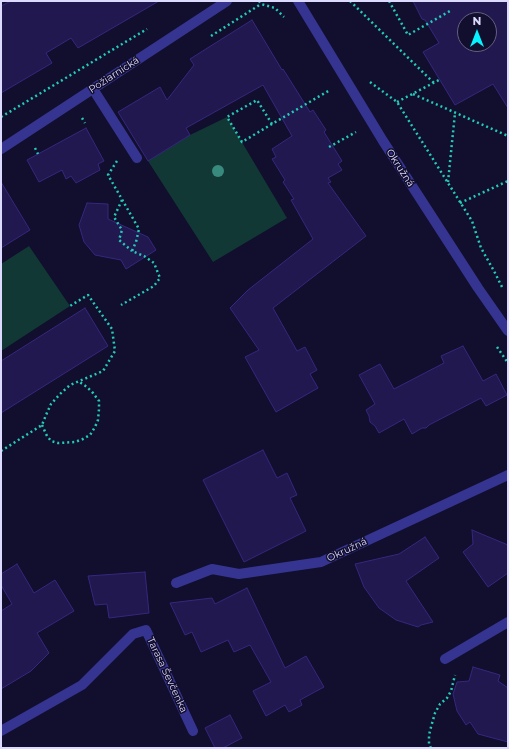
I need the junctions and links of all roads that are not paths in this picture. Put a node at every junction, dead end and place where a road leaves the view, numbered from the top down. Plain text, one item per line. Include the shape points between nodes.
1 (227, 1) edge
2 (298, 1) edge
3 (93, 89) junction
4 (1, 149) edge
5 (137, 158) dead end
6 (508, 331) edge
7 (508, 475) edge
8 (176, 583) dead end
9 (508, 622) edge
10 (445, 659) dead end
11 (1, 731) edge
12 (193, 731) dead end

1 - 3 street, Požiarnická
2 - 6 street, Okružná via 383,141
3 - 4 street, Požiarnická
3 - 5 street
7 - 8 street, Okružná via 321,562 239,574 212,569
9 - 10 street
11 - 12 street, Tarasa Ševčenka via 82,686 133,634 146,630

